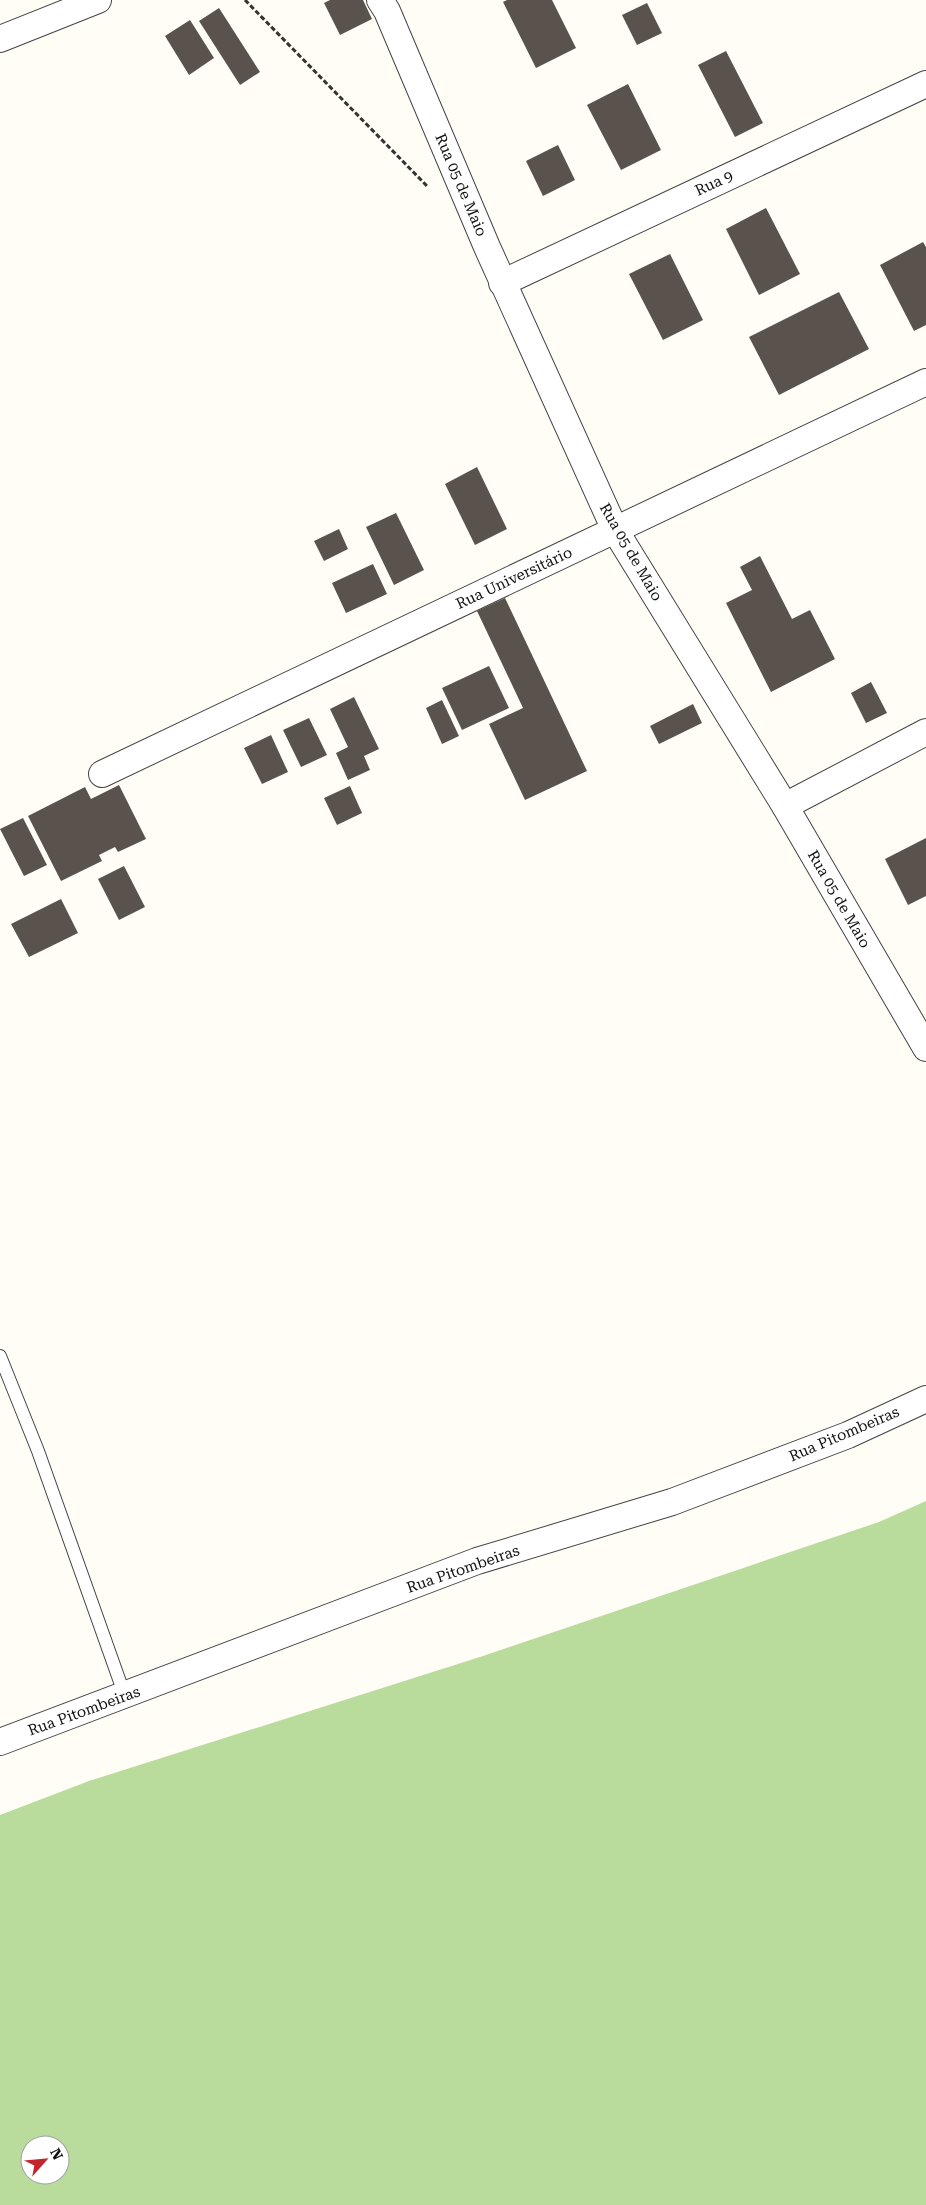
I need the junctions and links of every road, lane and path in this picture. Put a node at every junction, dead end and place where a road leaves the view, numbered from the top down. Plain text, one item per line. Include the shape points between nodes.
1 (98, 0) edge
2 (245, 0) edge
3 (391, 4) edge
4 (0, 39) edge
5 (926, 84) edge
6 (433, 192) dead end
7 (502, 283) junction
8 (926, 382) edge
9 (615, 530) junction
10 (926, 732) edge
11 (102, 774) dead end
12 (785, 806) junction
13 (926, 1048) edge
14 (0, 1356) edge
15 (926, 1399) edge
16 (125, 1696) junction
17 (0, 1742) edge

1 - 4 street
2 - 6 path
3 - 7 street, Rua 05 de Maio
5 - 7 street, Rua 9
7 - 9 street, Rua 05 de Maio
8 - 9 street, Rua Universitário
9 - 11 street, Rua Universitário
9 - 12 street, Rua 05 de Maio
10 - 12 street
12 - 13 street, Rua 05 de Maio
14 - 16 lane via 38,1451
15 - 16 street, Rua Pitombeiras via 848,1435 672,1502 478,1561
16 - 17 street, Rua Pitombeiras

